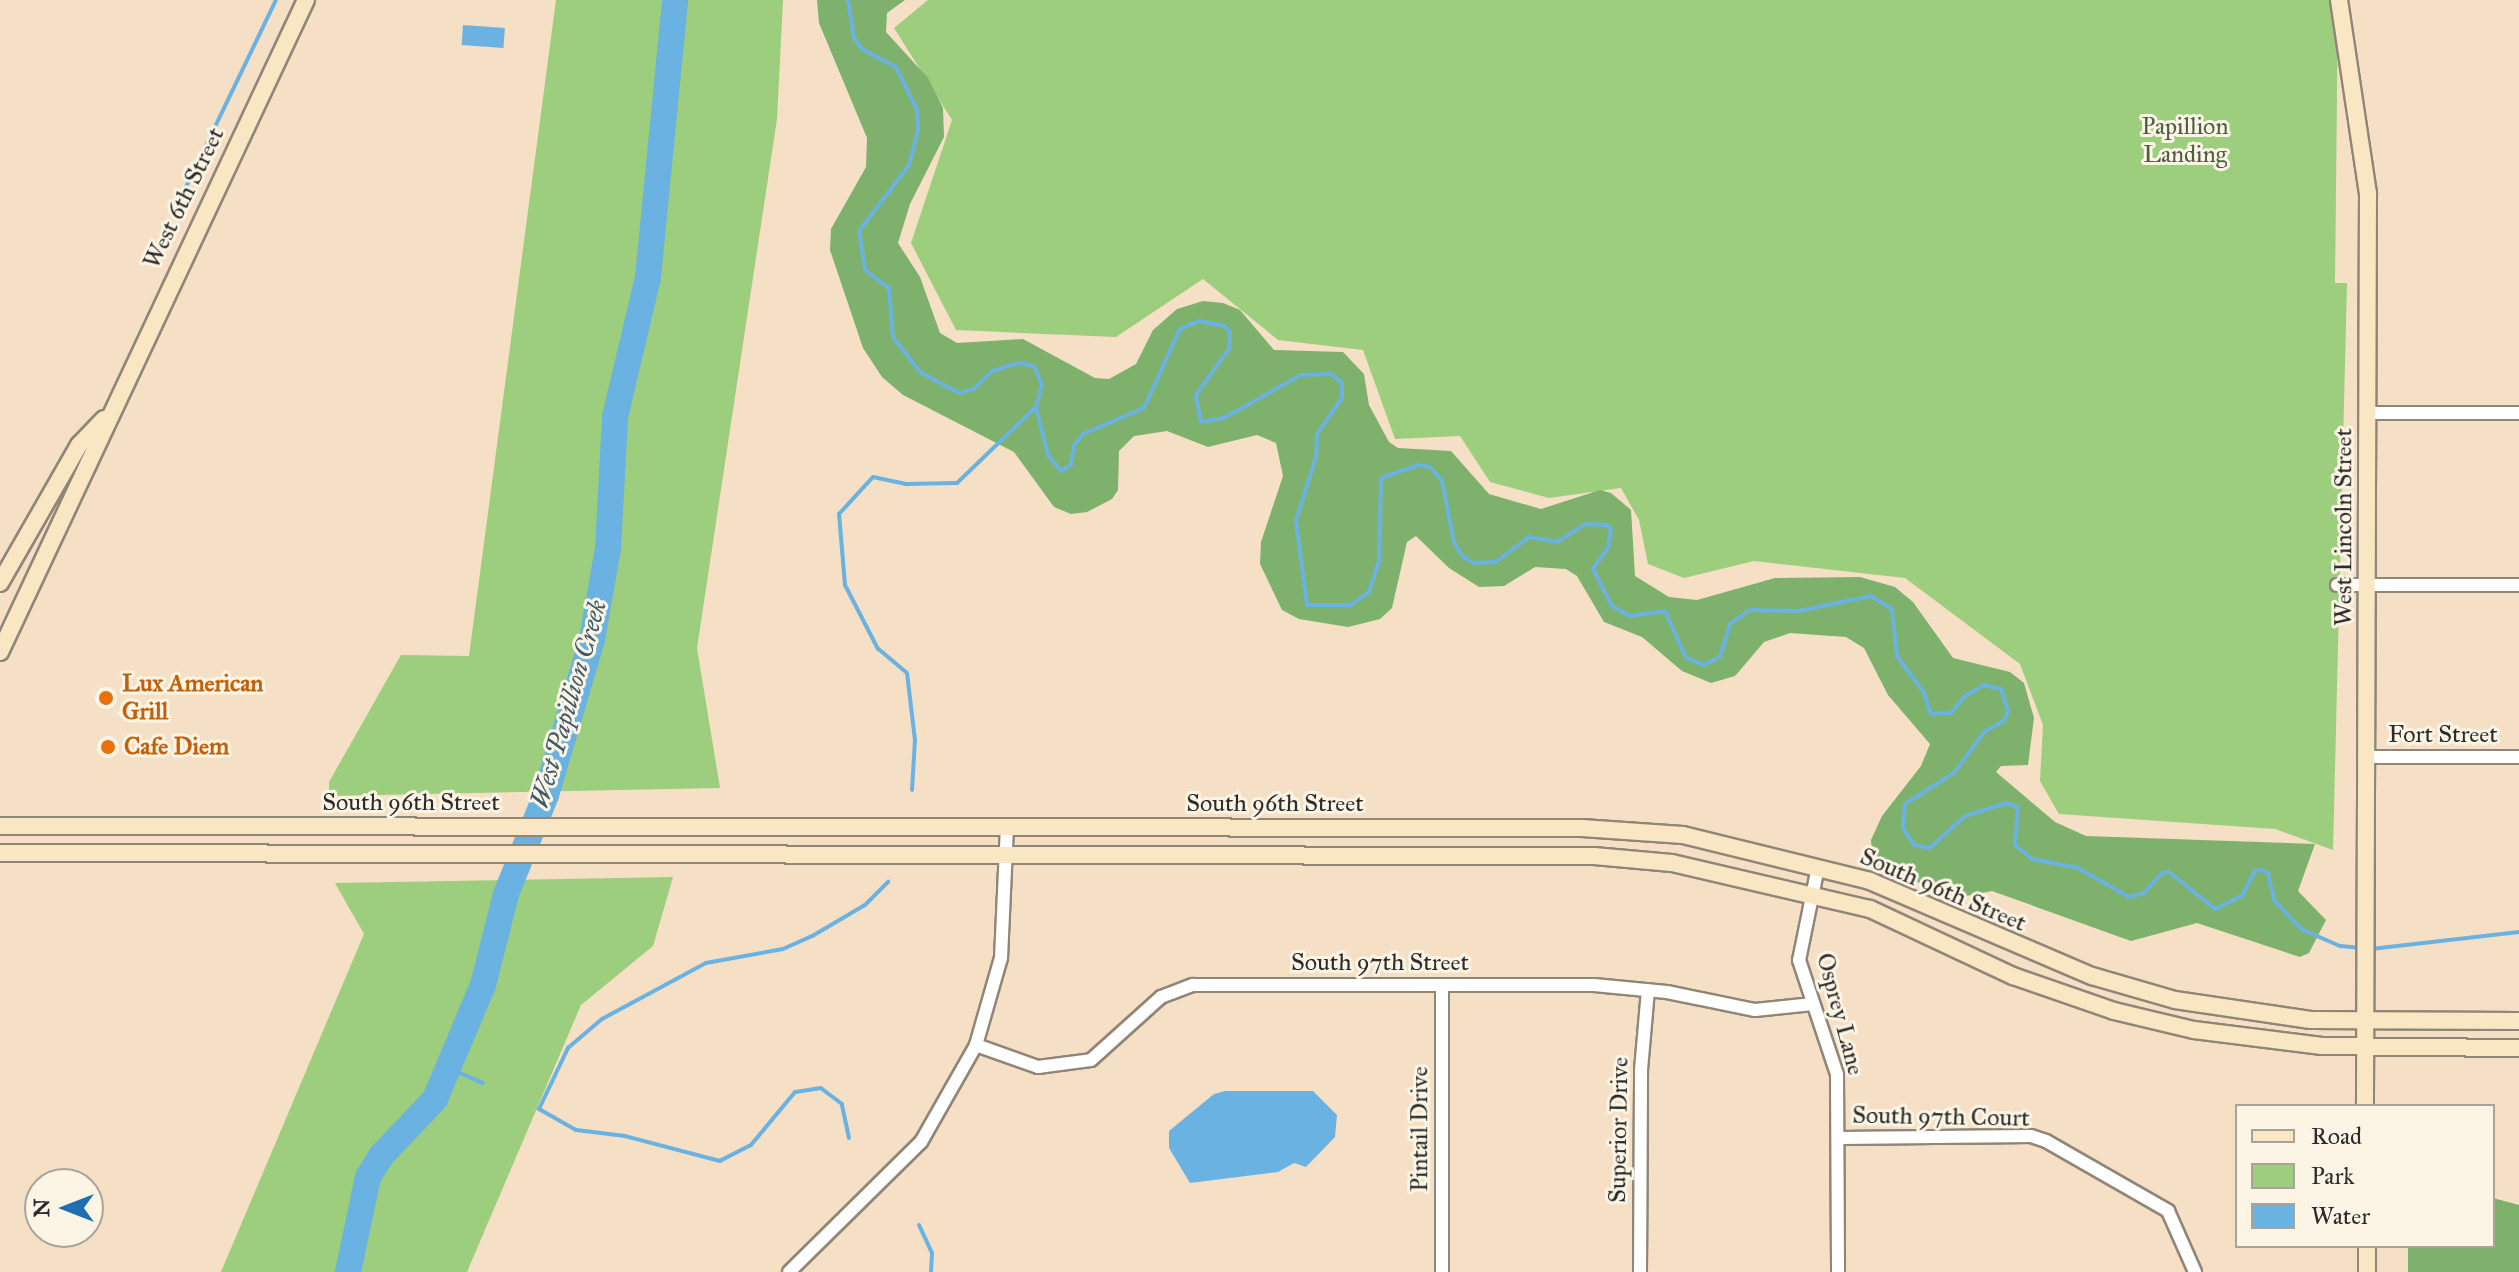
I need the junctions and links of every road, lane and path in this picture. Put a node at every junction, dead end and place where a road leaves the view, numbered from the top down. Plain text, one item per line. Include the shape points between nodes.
1 (306, 0) edge
2 (2327, 0) edge
3 (2339, 0) edge
4 (2342, 37) junction
5 (2368, 413) junction
6 (2519, 413) edge
7 (105, 418) junction
8 (0, 583) edge
9 (2337, 585) dead end
10 (2368, 585) junction
11 (2519, 585) edge
12 (0, 652) edge
13 (2368, 757) junction
14 (2519, 757) edge
15 (0, 826) edge
16 (1007, 828) junction
17 (0, 853) edge
18 (1007, 854) junction
19 (1818, 867) junction
20 (1812, 893) junction
21 (1442, 985) junction
22 (1648, 990) junction
23 (1813, 1004) junction
24 (2364, 1020) junction
25 (2519, 1021) edge
26 (976, 1045) junction
27 (2365, 1047) junction
28 (2519, 1048) edge
29 (2365, 1104) edge
30 (1839, 1138) junction
31 (2367, 1248) edge
32 (789, 1272) edge
33 (1442, 1272) edge
34 (1640, 1272) edge
35 (1838, 1272) edge
36 (2195, 1272) edge
37 (2367, 1272) edge

1 - 7 main road, West 6th Street
2 - 4 main road, West Lincoln Street
3 - 4 main road, West Lincoln Street
4 - 5 main road, West Lincoln Street via 2368,193
5 - 6 street
5 - 10 main road, West Lincoln Street
7 - 8 main road, West 6th Street via 79,445
7 - 12 main road, West 6th Street via 85,478
9 - 10 street
10 - 11 street
10 - 13 main road, West Lincoln Street
13 - 14 street, Fort Street
13 - 24 main road, West Lincoln Street
15 - 16 main road, South 96th Street
16 - 18 street
16 - 19 main road, South 96th Street via 1582,828 1683,835
17 - 18 main road, South 96th Street
18 - 20 main road, South 96th Street via 1594,856 1672,863
18 - 26 street via 1001,958
19 - 20 street, Osprey Lane
19 - 24 main road, South 96th Street via 1870,881 1997,938 2129,987 2273,1017
20 - 23 street, Osprey Lane via 1799,960
20 - 27 main road, South 96th Street via 1870,909 2013,976 2114,1011 2240,1038
21 - 22 street, South 97th Street
21 - 26 street, South 97th Street via 1193,985 1161,997 1091,1060 1069,1066 1038,1067
21 - 33 street, Pintail Drive
22 - 23 street, South 97th Street via 1761,1011
22 - 34 street, Superior Drive via 1641,1070
23 - 30 street, Osprey Lane via 1837,1074
24 - 25 main road, South 96th Street
24 - 27 main road, West Lincoln Street
26 - 32 street via 921,1142
27 - 28 main road, South 96th Street
27 - 29 main road, West Lincoln Street
30 - 35 street, Osprey Lane
30 - 36 street, South 97th Court via 2031,1136 2168,1211
31 - 37 main road

